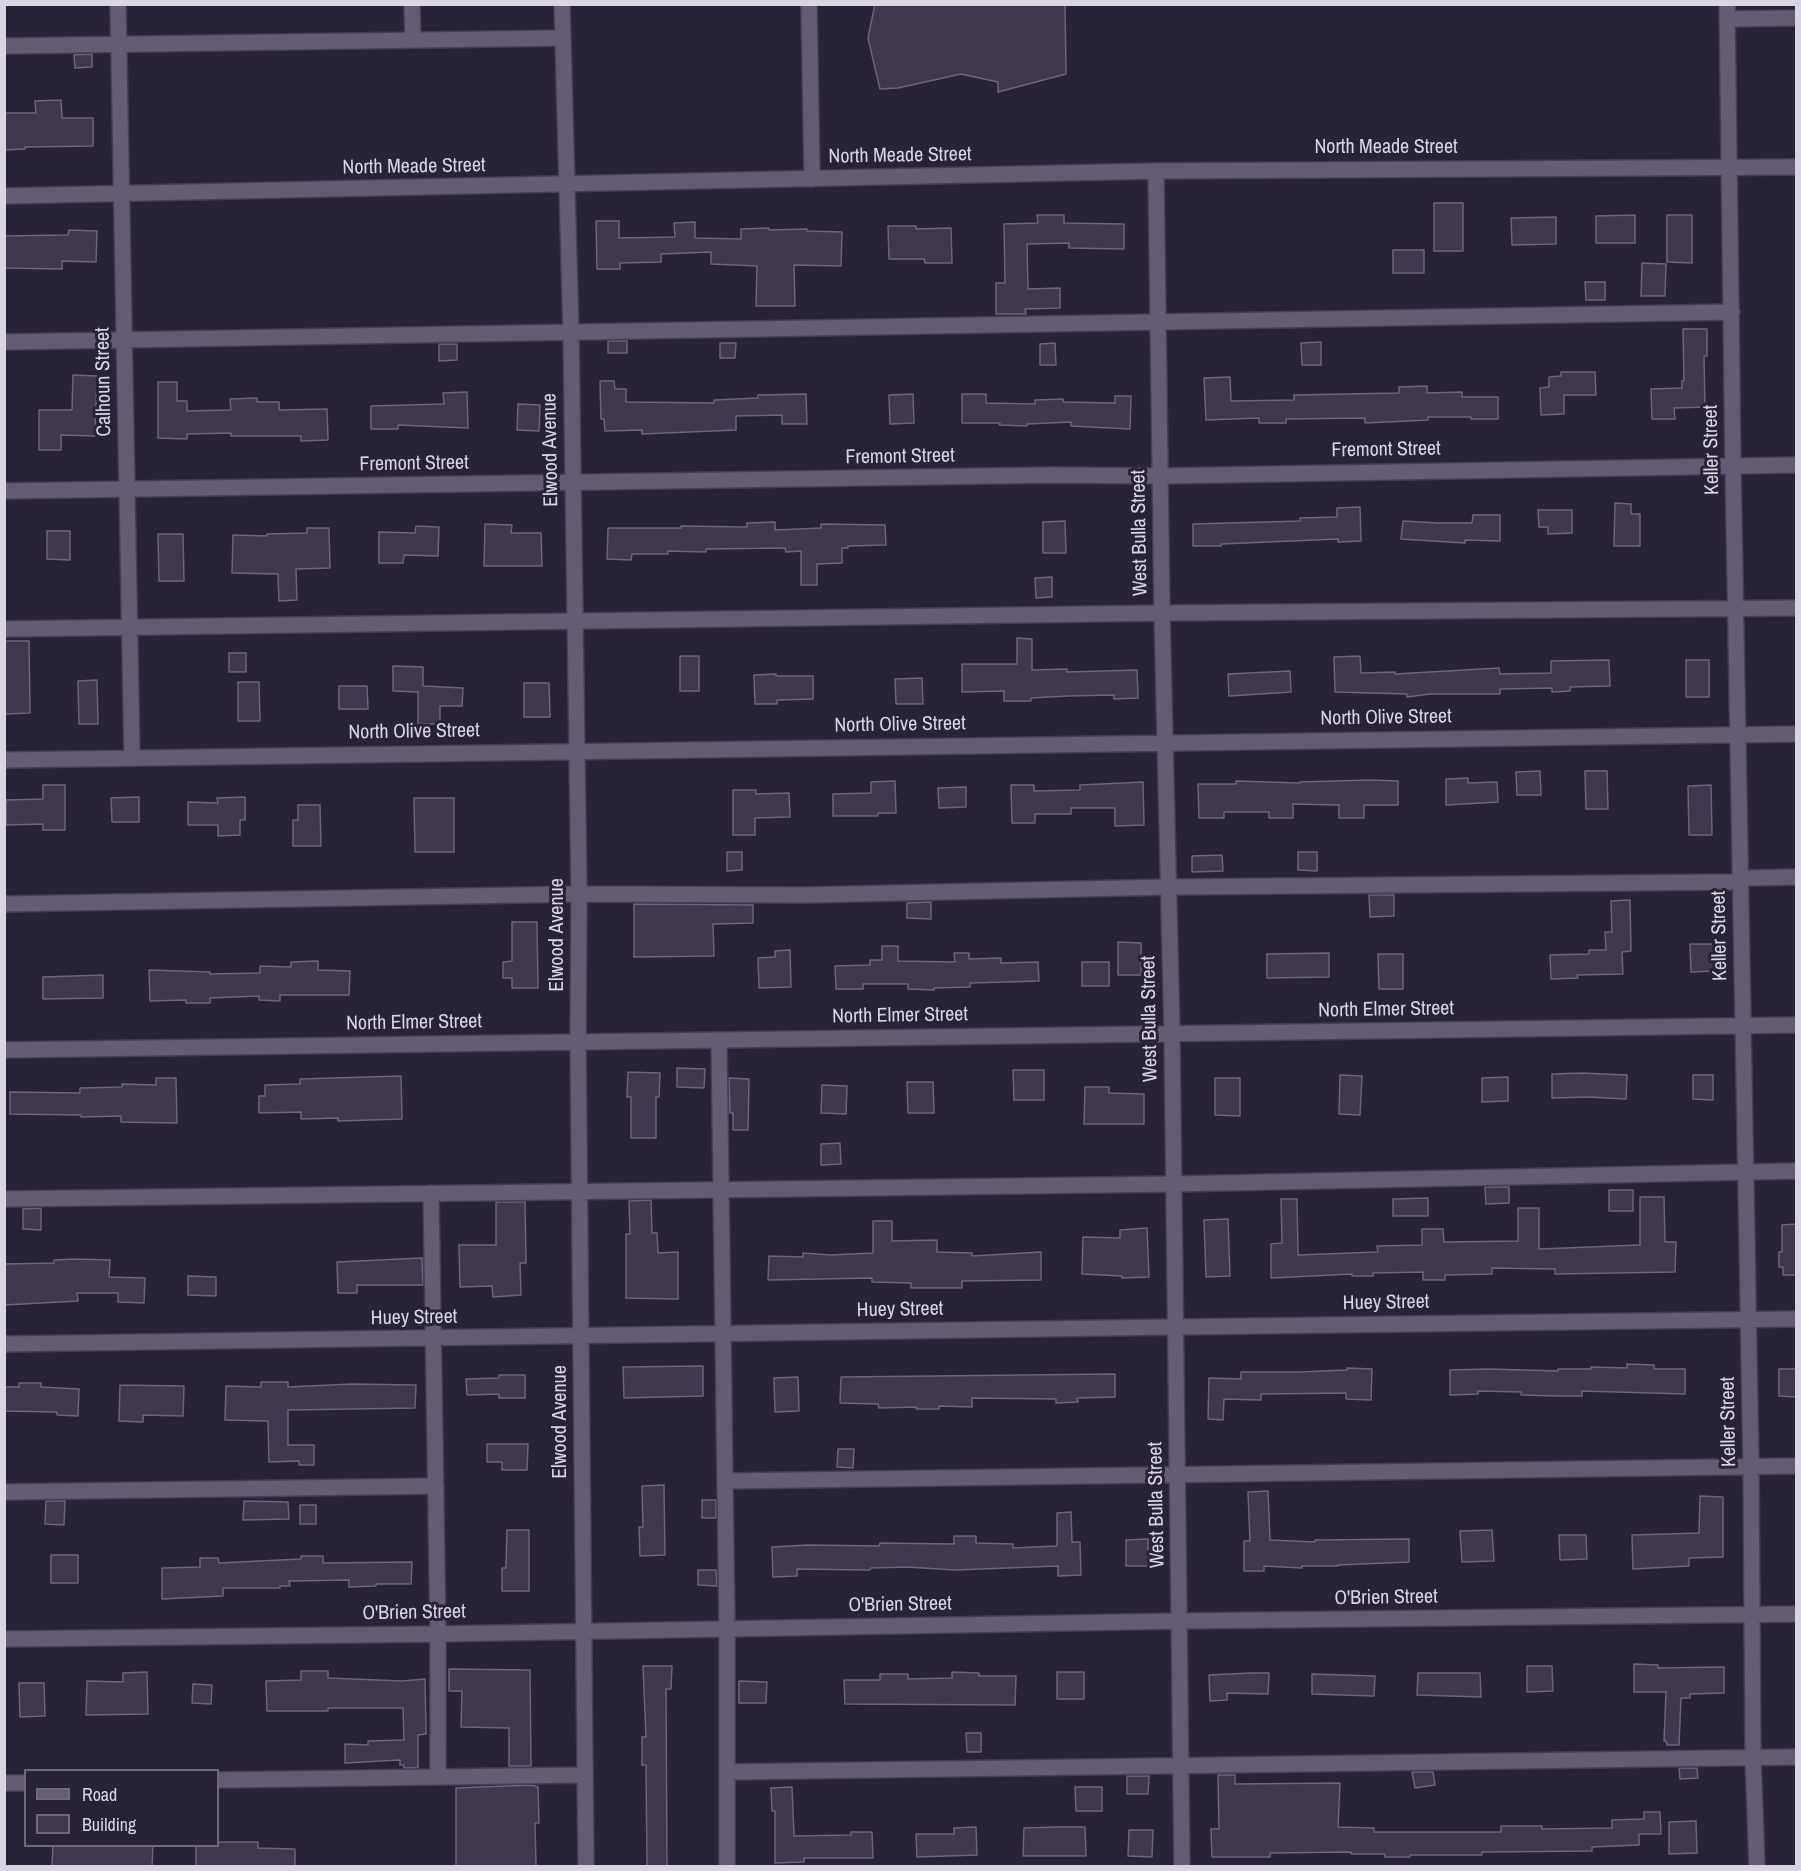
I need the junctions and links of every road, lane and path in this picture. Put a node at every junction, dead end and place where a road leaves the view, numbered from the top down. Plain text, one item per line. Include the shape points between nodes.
1 (118, 4) edge
2 (412, 4) edge
3 (562, 4) edge
4 (809, 4) edge
5 (1727, 12) edge
6 (1797, 18) edge
7 (562, 38) junction
8 (413, 40) junction
9 (118, 44) junction
10 (4, 46) edge
11 (1728, 167) junction
12 (1797, 167) edge
13 (1156, 171) junction
14 (812, 179) junction
15 (565, 184) junction
16 (121, 194) junction
17 (4, 196) edge
18 (1732, 312) junction
19 (1159, 322) junction
20 (571, 333) junction
21 (124, 340) junction
22 (4, 342) edge
23 (1797, 465) edge
24 (1733, 466) junction
25 (1161, 476) junction
26 (572, 482) junction
27 (127, 488) junction
28 (4, 491) edge
29 (1797, 608) edge
30 (1735, 609) junction
31 (1162, 613) junction
32 (575, 621) junction
33 (131, 628) junction
34 (4, 629) edge
35 (1797, 734) edge
36 (1738, 736) junction
37 (1167, 743) junction
38 (577, 750) junction
39 (132, 758) junction
40 (4, 760) edge
41 (1797, 877) edge
42 (1740, 880) junction
43 (1169, 887) junction
44 (579, 894) junction
45 (4, 904) edge
46 (1797, 1025) edge
47 (1742, 1026) junction
48 (1172, 1034) junction
49 (719, 1040) junction
50 (578, 1042) junction
51 (4, 1050) edge
52 (1745, 1171) junction
53 (1797, 1171) edge
54 (1173, 1184) junction
55 (722, 1190) junction
56 (580, 1191) junction
57 (431, 1193) junction
58 (4, 1199) edge
59 (1748, 1320) junction
60 (1797, 1320) edge
61 (1174, 1326) junction
62 (723, 1335) junction
63 (581, 1337) junction
64 (434, 1338) junction
65 (4, 1344) edge
66 (1751, 1466) junction
67 (1797, 1466) edge
68 (1177, 1474) junction
69 (725, 1481) junction
70 (436, 1486) junction
71 (4, 1492) edge
72 (1797, 1614) edge
73 (1751, 1615) junction
74 (1180, 1621) junction
75 (727, 1628) junction
76 (583, 1630) junction
77 (438, 1634) junction
78 (4, 1639) edge
79 (1797, 1757) edge
80 (1753, 1758) junction
81 (1181, 1765) junction
82 (727, 1772) junction
83 (585, 1775) junction
84 (438, 1777) junction
85 (219, 1780) edge
86 (4, 1783) edge
87 (24, 1783) edge
88 (586, 1866) edge
89 (727, 1866) edge
90 (1182, 1866) edge
91 (1757, 1866) edge

1 - 9 street, Calhoun Street
2 - 8 street
3 - 7 street, Elwood Avenue
4 - 14 street
5 - 6 street
5 - 11 street, Keller Street
7 - 8 street
7 - 15 street, Elwood Avenue
8 - 9 street
9 - 10 street
9 - 16 street, Calhoun Street
11 - 12 street, North Meade Street
11 - 13 street, North Meade Street
11 - 18 street, Keller Street
13 - 14 street, North Meade Street
13 - 19 street, West Bulla Street
14 - 15 street, North Meade Street
15 - 16 street, North Meade Street
15 - 20 street, Elwood Avenue
16 - 17 street, North Meade Street
16 - 21 street, Calhoun Street
18 - 19 street
18 - 24 street, Keller Street
19 - 20 street
19 - 25 street, West Bulla Street
20 - 21 street
20 - 26 street, Elwood Avenue
21 - 22 street
21 - 27 street, Calhoun Street
23 - 24 street, Fremont Street
24 - 25 street, Fremont Street
24 - 30 street, Keller Street
25 - 26 street, Fremont Street
25 - 31 street, West Bulla Street
26 - 27 street, Fremont Street
26 - 32 street, Elwood Avenue
27 - 28 street, Fremont Street
27 - 33 street, Calhoun Street
29 - 30 street
30 - 31 street
30 - 36 street, Keller Street
31 - 32 street
31 - 37 street, West Bulla Street
32 - 33 street
32 - 38 street, Elwood Avenue
33 - 34 street
33 - 39 street, Calhoun Street
35 - 36 street, North Olive Street
36 - 37 street, North Olive Street
36 - 42 street, Keller Street
37 - 38 street, North Olive Street
37 - 43 street, West Bulla Street
38 - 39 street, North Olive Street
38 - 44 street, Elwood Avenue
39 - 40 street, North Olive Street
41 - 42 street
42 - 43 street
42 - 47 street, Keller Street
43 - 44 street via 805,895
43 - 48 street, West Bulla Street
44 - 45 street
44 - 50 street, Elwood Avenue
46 - 47 street, North Elmer Street
47 - 48 street, North Elmer Street
47 - 52 street, Keller Street
48 - 49 street, North Elmer Street
48 - 54 street, West Bulla Street
49 - 50 street, North Elmer Street
49 - 55 street
50 - 51 street, North Elmer Street
50 - 56 street, Elwood Avenue
52 - 53 street
52 - 54 street
52 - 59 street, Keller Street
54 - 55 street
54 - 61 street, West Bulla Street
55 - 56 street
55 - 62 street
56 - 57 street
56 - 63 street, Elwood Avenue
57 - 58 street
57 - 64 street
59 - 60 street, Huey Street
59 - 61 street, Huey Street
59 - 66 street, Keller Street
61 - 62 street, Huey Street
61 - 68 street, West Bulla Street
62 - 63 street, Huey Street
62 - 69 street
63 - 64 street, Huey Street
63 - 76 street, Elwood Avenue
64 - 65 street, Huey Street
64 - 70 street
66 - 67 street
66 - 68 street
66 - 73 street, Keller Street
68 - 69 street
68 - 74 street, West Bulla Street
69 - 75 street
70 - 71 street
70 - 77 street
72 - 73 street, O'Brien Street
73 - 74 street, O'Brien Street
73 - 80 street, Keller Street
74 - 75 street, O'Brien Street
74 - 81 street, West Bulla Street
75 - 76 street, O'Brien Street
75 - 82 street
76 - 77 street, O'Brien Street
76 - 83 street, Elwood Avenue
77 - 78 street, O'Brien Street
77 - 84 street
79 - 80 street
80 - 81 street
80 - 91 street, Keller Street
81 - 82 street
81 - 90 street, West Bulla Street
82 - 89 street
83 - 84 street
83 - 88 street, Elwood Avenue
84 - 85 street
86 - 87 street

